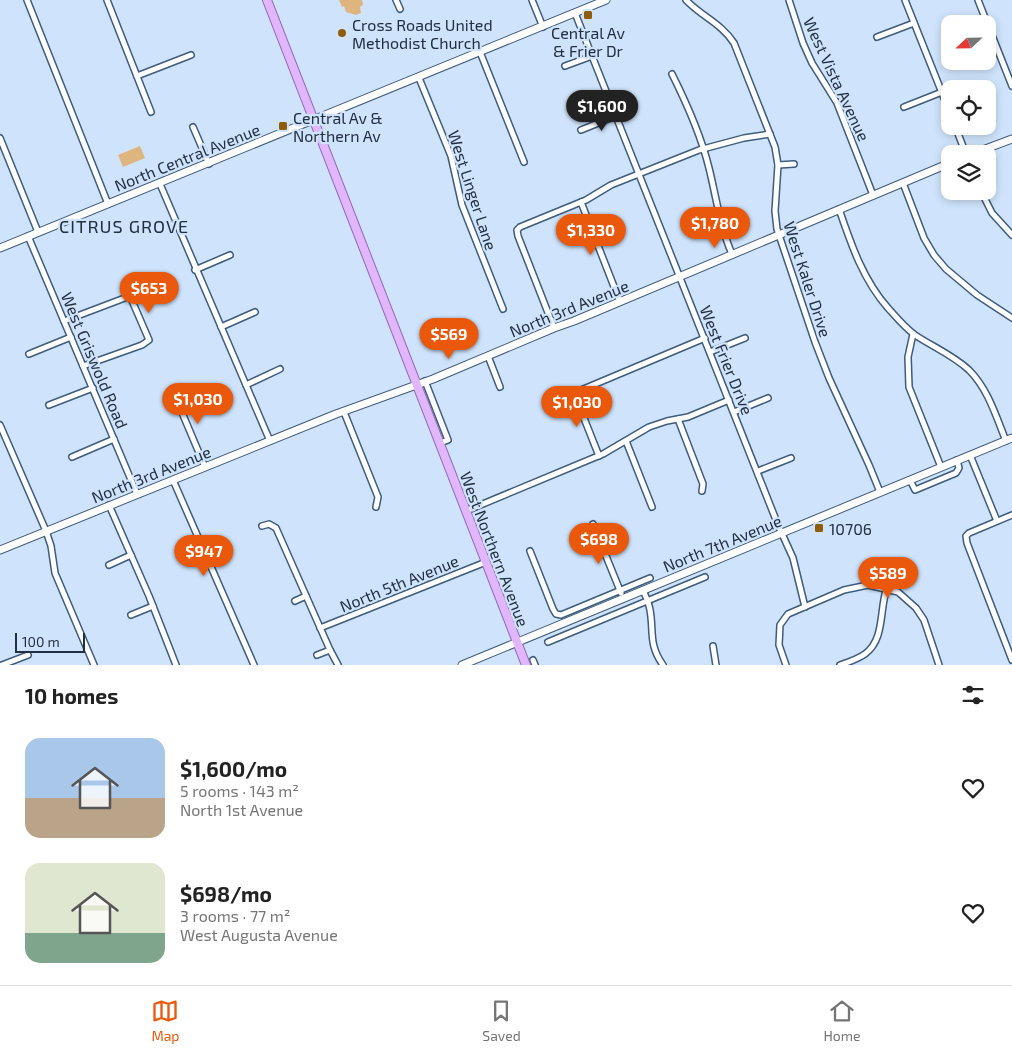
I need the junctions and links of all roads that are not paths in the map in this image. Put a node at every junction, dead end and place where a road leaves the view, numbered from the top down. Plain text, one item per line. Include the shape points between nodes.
1 (27, 0) edge
2 (108, 0) edge
3 (267, 0) edge
4 (396, 0) edge
5 (532, 0) edge
6 (606, 0) edge
7 (686, 0) edge
8 (789, 0) edge
9 (905, 0) edge
10 (978, 0) edge
11 (400, 9) dead end
12 (575, 13) junction
13 (914, 23) junction
14 (543, 27) junction
15 (877, 37) dead end
16 (480, 52) junction
17 (191, 55) dead end
18 (592, 56) junction
19 (565, 66) dead end
20 (672, 74) dead end
21 (138, 76) junction
22 (419, 78) junction
23 (1012, 86) edge
24 (941, 90) edge
25 (941, 92) edge
26 (904, 106) dead end
27 (152, 112) dead end
28 (616, 116) junction
29 (314, 120) junction
30 (193, 127) dead end
31 (581, 130) dead end
32 (770, 134) junction
33 (0, 138) edge
34 (1012, 139) edge
35 (996, 145) edge
36 (2, 148) edge
37 (704, 148) junction
38 (524, 162) dead end
39 (209, 164) junction
40 (794, 164) dead end
41 (778, 165) junction
42 (941, 167) edge
43 (639, 173) junction
44 (160, 184) junction
45 (903, 184) junction
46 (873, 195) junction
47 (986, 200) edge
48 (581, 202) junction
49 (108, 204) junction
50 (839, 209) junction
51 (38, 232) junction
52 (1012, 235) edge
53 (28, 236) junction
54 (779, 236) junction
55 (0, 248) edge
56 (732, 254) junction
57 (230, 255) dead end
58 (196, 270) junction
59 (680, 276) junction
60 (620, 302) junction
61 (503, 310) dead end
62 (255, 312) dead end
63 (1012, 318) edge
64 (64, 321) junction
65 (221, 327) junction
66 (554, 328) junction
67 (913, 334) junction
68 (71, 337) junction
69 (705, 338) junction
70 (744, 338) dead end
71 (710, 352) junction
72 (29, 354) dead end
73 (488, 356) junction
74 (84, 366) junction
75 (280, 369) dead end
76 (425, 382) junction
77 (416, 384) junction
78 (246, 385) junction
79 (500, 387) dead end
80 (92, 388) junction
81 (172, 390) dead end
82 (768, 398) dead end
83 (730, 400) junction
84 (49, 406) dead end
85 (344, 412) junction
86 (734, 412) junction
87 (678, 419) junction
88 (0, 425) edge
89 (114, 439) junction
90 (1009, 439) edge
91 (270, 441) junction
92 (626, 441) junction
93 (440, 443) junction
94 (970, 455) junction
95 (599, 456) junction
96 (72, 457) dead end
97 (791, 458) dead end
98 (957, 460) junction
99 (205, 467) junction
100 (941, 467) junction
101 (758, 471) junction
102 (173, 480) junction
103 (910, 480) junction
104 (702, 491) dead end
105 (880, 492) junction
106 (137, 494) junction
107 (109, 505) junction
108 (652, 506) dead end
109 (376, 508) dead end
110 (466, 510) junction
111 (1012, 515) edge
112 (997, 521) junction
113 (593, 524) dead end
114 (262, 526) dead end
115 (46, 531) junction
116 (782, 533) junction
117 (0, 550) edge
118 (530, 551) dead end
119 (131, 556) junction
120 (486, 562) junction
121 (109, 565) dead end
122 (901, 568) dead end
123 (705, 577) dead end
124 (650, 578) dead end
125 (887, 588) junction
126 (643, 590) junction
127 (620, 591) junction
128 (306, 596) junction
129 (623, 599) junction
130 (294, 601) dead end
131 (647, 601) junction
132 (153, 606) junction
133 (805, 606) junction
134 (132, 615) dead end
135 (772, 622) dead end
136 (780, 625) junction
137 (320, 628) junction
138 (548, 642) dead end
139 (517, 643) junction
140 (713, 646) dead end
141 (330, 650) junction
142 (28, 655) dead end
143 (317, 656) dead end
144 (1012, 660) edge
145 (660, 664) edge
146 (2, 665) edge
147 (94, 665) edge
148 (176, 665) edge
149 (254, 665) edge
150 (338, 665) edge
151 (462, 665) edge
152 (526, 665) edge
153 (716, 665) edge
154 (786, 665) edge
155 (840, 665) edge
156 (939, 665) edge

1 - 49 street
2 - 21 street
3 - 29 main road, West Northern Avenue
4 - 11 street
5 - 14 street
6 - 12 main road, North Central Avenue
7 - 32 street, West Kaler Drive via 728,34 734,43
8 - 46 street, West Vista Avenue via 803,44 837,103
9 - 13 street
10 - 23 street
12 - 14 main road, North Central Avenue
12 - 18 street, West Frier Drive
13 - 15 street
13 - 24 street
14 - 16 main road, North Central Avenue
16 - 22 main road, North Central Avenue
16 - 38 street
17 - 21 street
18 - 19 street
18 - 28 street, West Frier Drive
20 - 37 street
21 - 27 street
22 - 29 main road, North Central Avenue
22 - 61 street, West Linger Lane via 453,162 462,205
25 - 26 street
28 - 31 street
28 - 43 street, West Frier Drive
29 - 39 main road, North Central Avenue
29 - 77 main road, West Northern Avenue
30 - 39 street
32 - 37 street
32 - 41 street, West Kaler Drive
33 - 36 street
34 - 35 main road
36 - 51 street
37 - 43 street
37 - 56 street
39 - 44 main road, North Central Avenue
40 - 41 street
41 - 54 street, West Kaler Drive via 775,211
42 - 45 main road, North 3rd Avenue
43 - 48 street
43 - 59 street, West Frier Drive
44 - 49 main road, North Central Avenue
44 - 58 street
45 - 46 main road, North 3rd Avenue
45 - 63 street via 934,255 977,296
46 - 50 main road, North 3rd Avenue
47 - 52 street via 992,213
48 - 60 street
48 - 66 street via 517,230
49 - 51 main road, North Central Avenue
50 - 54 main road, North 3rd Avenue
50 - 67 street via 868,280
51 - 53 main road, North Central Avenue
53 - 55 main road, North Central Avenue
53 - 64 street, West Griswold Road
54 - 56 main road, North 3rd Avenue
54 - 105 street, West Kaler Drive via 818,352
56 - 59 main road, North 3rd Avenue
57 - 58 street
58 - 65 street
59 - 60 main road, North 3rd Avenue
59 - 69 street, West Frier Drive
60 - 66 main road, North 3rd Avenue
62 - 65 street
64 - 68 street, West Griswold Road
64 - 74 street via 130,296 149,340
65 - 78 street
66 - 73 main road, North 3rd Avenue
67 - 90 street via 955,358 969,370 990,401
67 - 100 street via 908,357 909,386
68 - 72 street
68 - 74 street, West Griswold Road
69 - 71 street, West Frier Drive
69 - 95 street via 574,393
70 - 71 street
71 - 83 street, West Frier Drive
73 - 76 main road, North 3rd Avenue
73 - 79 street
74 - 80 street, West Griswold Road
75 - 78 street
76 - 77 main road, North 3rd Avenue
76 - 93 street, West Northern Avenue via 448,440
77 - 85 main road, North 3rd Avenue
77 - 93 main road, West Northern Avenue
78 - 91 street
80 - 84 street
80 - 89 street, West Griswold Road
81 - 99 street
82 - 86 street
83 - 86 street, West Frier Drive
83 - 87 street
85 - 91 main road, North 3rd Avenue
85 - 109 street via 378,497
86 - 101 street, West Frier Drive
87 - 92 street via 649,426
87 - 104 street via 704,484
88 - 115 street
89 - 96 street
89 - 106 street, West Griswold Road
90 - 94 main road, North 7th Avenue
91 - 99 main road, North 3rd Avenue
92 - 95 street
92 - 108 street
93 - 110 main road, West Northern Avenue
94 - 98 main road, North 7th Avenue
94 - 112 street
95 - 110 street
97 - 101 street
98 - 100 main road, North 7th Avenue
98 - 103 street via 959,468 956,473 915,490
99 - 102 main road, North 3rd Avenue
100 - 103 main road, North 7th Avenue
101 - 116 street, West Frier Drive
102 - 106 main road, North 3rd Avenue
102 - 149 street
103 - 105 main road, North 7th Avenue
105 - 116 main road, North 7th Avenue
106 - 107 main road, North 3rd Avenue
107 - 115 main road, North 3rd Avenue
107 - 119 street
110 - 120 main road, West Northern Avenue
111 - 112 street
112 - 144 street via 966,536
113 - 127 street
114 - 128 street via 269,524 276,528
115 - 117 main road, North 3rd Avenue
115 - 147 street via 55,573
116 - 126 main road, North 7th Avenue
116 - 133 street, West Frier Drive via 798,573
118 - 127 street via 556,614 561,615
119 - 121 street
119 - 132 street
120 - 137 street, North 5th Avenue
120 - 139 main road, West Northern Avenue
122 - 125 street
123 - 131 street, North 7th Avenue
124 - 127 street
125 - 133 street via 868,585 844,590
125 - 155 street via 875,643 864,655
125 - 156 street via 904,596 920,613
126 - 129 main road, North 7th Avenue
126 - 131 street
127 - 129 street
128 - 130 street
128 - 137 street
129 - 139 main road, North 7th Avenue
131 - 138 street, North 7th Avenue
131 - 145 street
132 - 134 street
132 - 148 street
133 - 136 street via 788,614
135 - 136 street
136 - 154 street via 779,645
137 - 141 street
139 - 151 main road, North 7th Avenue
139 - 152 main road, West Northern Avenue
140 - 153 street
141 - 143 street
141 - 150 street
142 - 146 street

